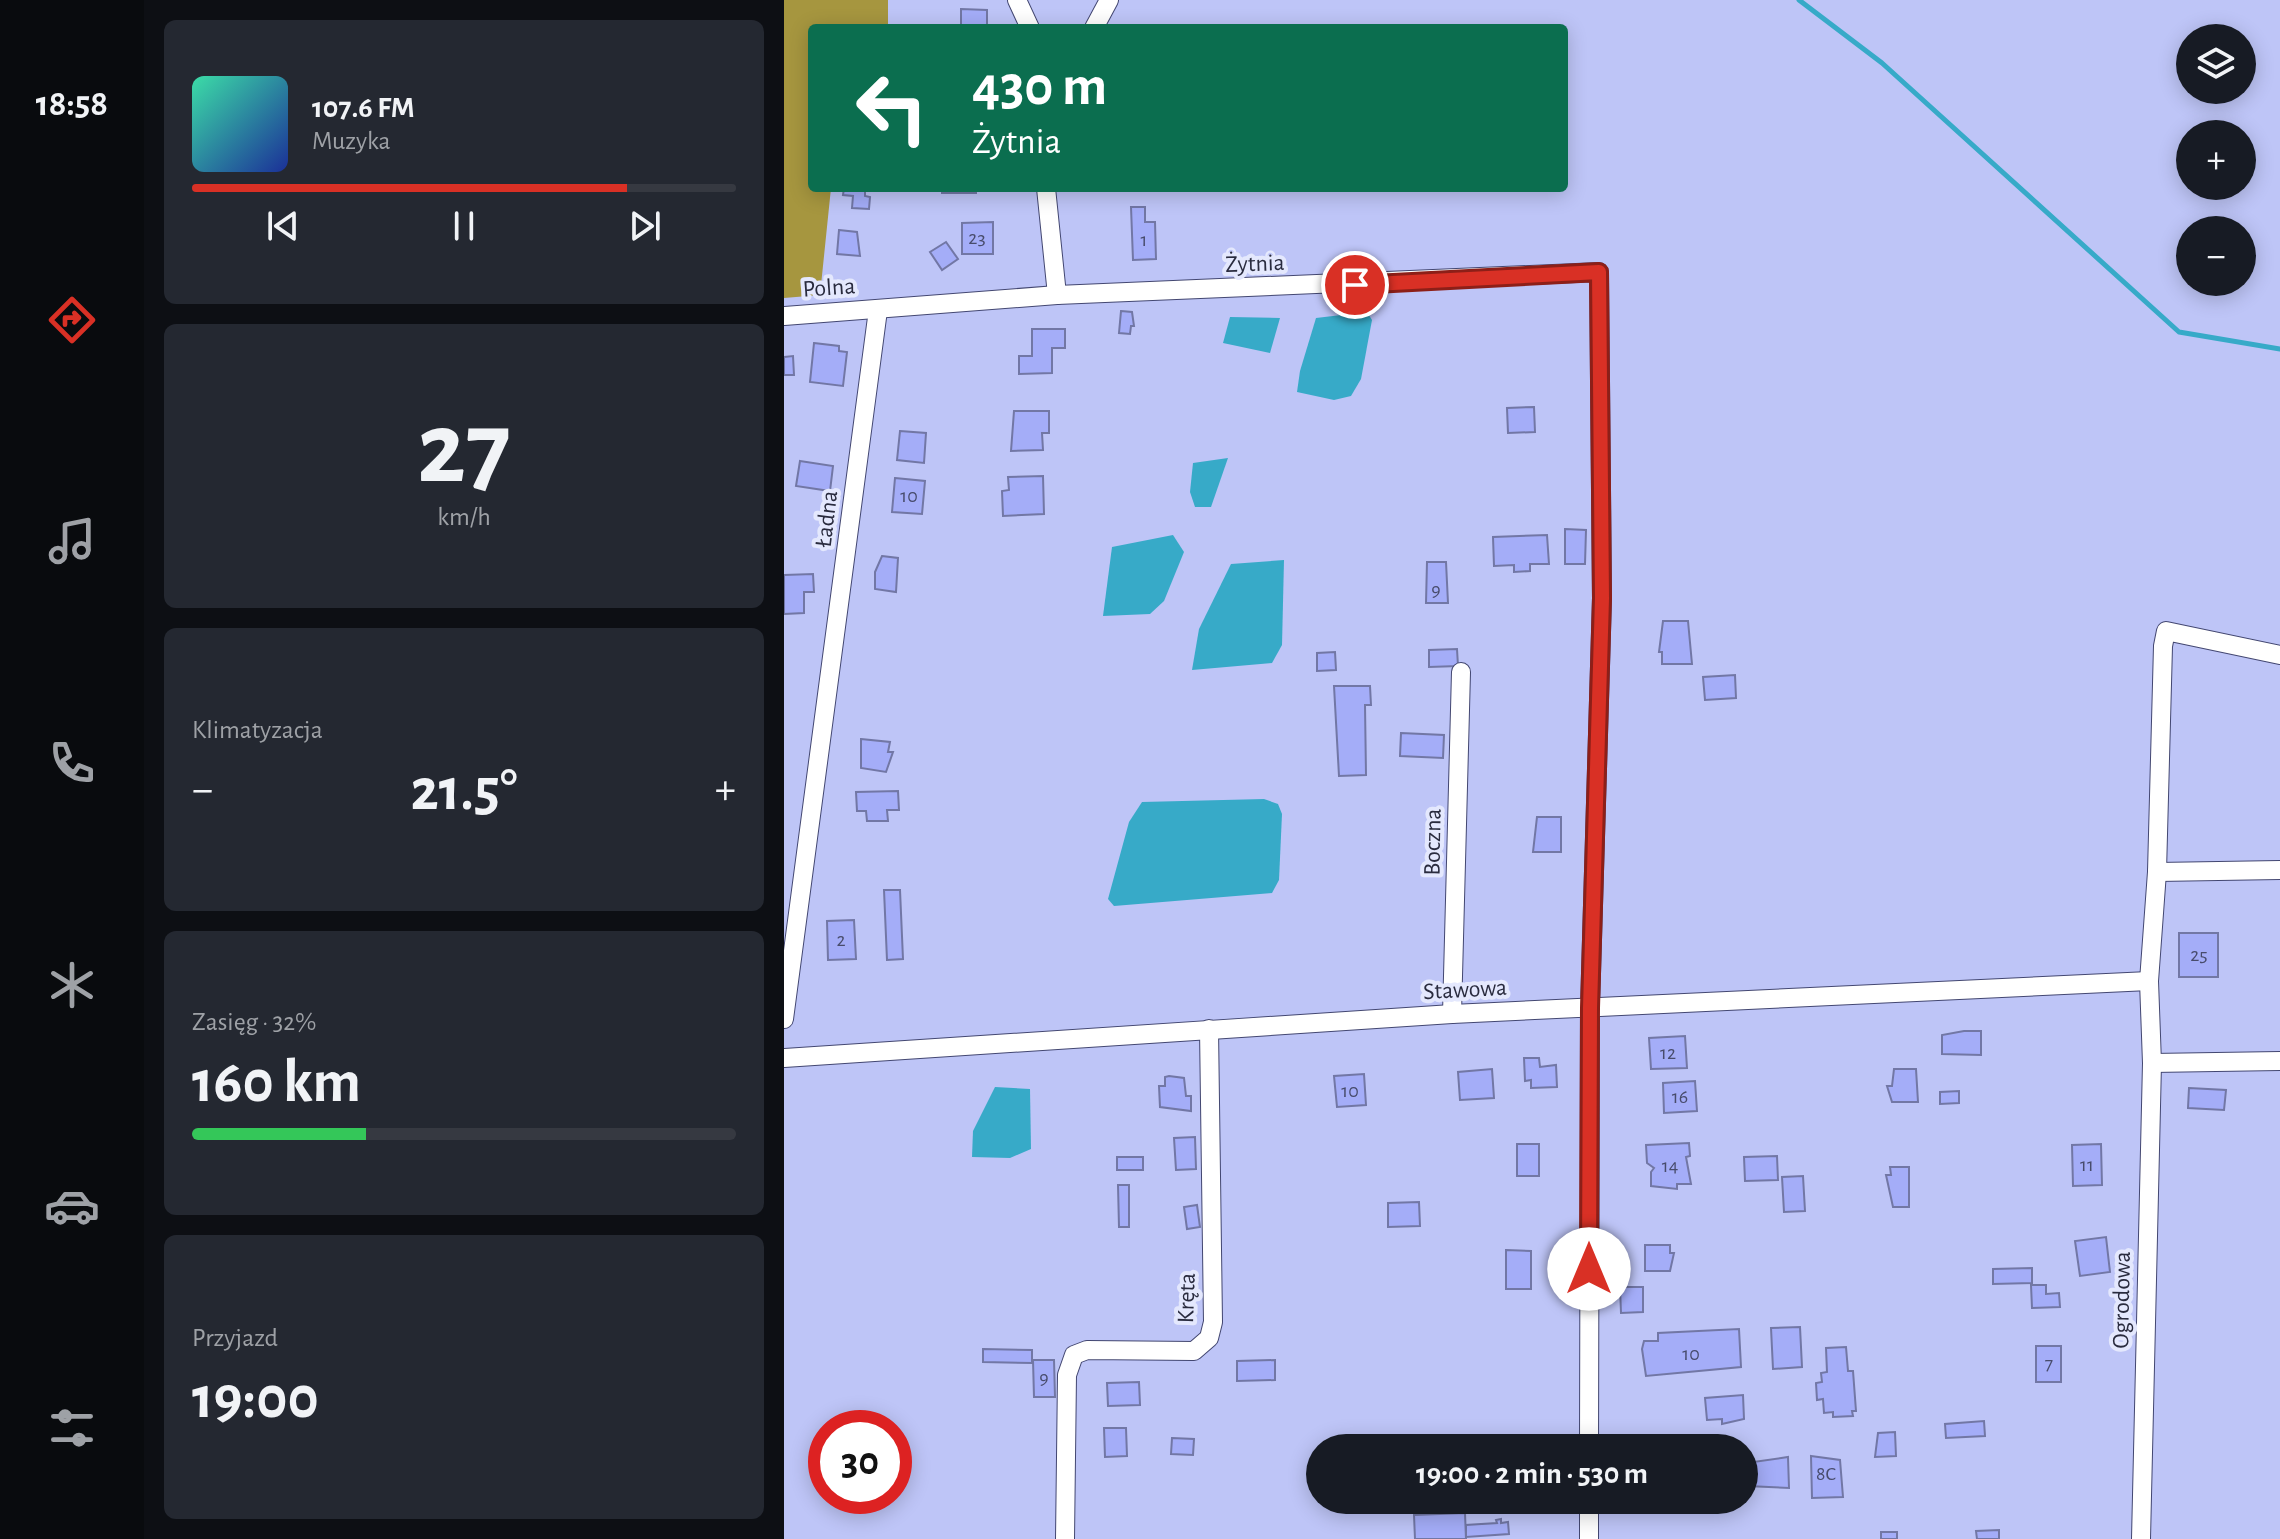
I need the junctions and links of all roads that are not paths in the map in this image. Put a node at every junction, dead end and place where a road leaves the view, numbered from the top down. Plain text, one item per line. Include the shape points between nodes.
1 (1017, 0) edge
2 (1109, 0) edge
3 (1028, 24) edge
4 (1096, 24) edge
5 (1046, 192) edge
6 (1057, 295) junction
7 (878, 310) junction
8 (784, 316) edge
9 (2280, 655) edge
10 (1461, 672) dead end
11 (2280, 870) edge
12 (2157, 872) junction
13 (2149, 981) junction
14 (1590, 1008) junction
15 (1452, 1014) junction
16 (784, 1019) edge
17 (1209, 1029) junction
18 (784, 1058) edge
19 (2280, 1061) edge
20 (2152, 1063) junction
21 (1589, 1434) edge
22 (1589, 1514) edge
23 (1065, 1539) edge
24 (1589, 1539) edge
25 (2141, 1539) edge

1 - 3 street
2 - 4 street
5 - 6 street
6 - 7 street
6 - 14 street, Żytnia via 1599,272 1602,598
7 - 8 street, Polna
7 - 16 street, Ładna
9 - 12 street, Ogrodowa via 2166,631 2159,706
10 - 15 street, Boczna
11 - 12 street
12 - 13 street, Ogrodowa
13 - 14 street, Stawowa
13 - 20 street, Ogrodowa
14 - 15 street, Stawowa
14 - 21 street
15 - 17 street, Stawowa
17 - 18 street, Stawowa
17 - 23 street, Kręta via 1209,1338 1194,1351 1087,1350 1074,1355 1067,1375
19 - 20 street
20 - 25 street, Ogrodowa
22 - 24 street

